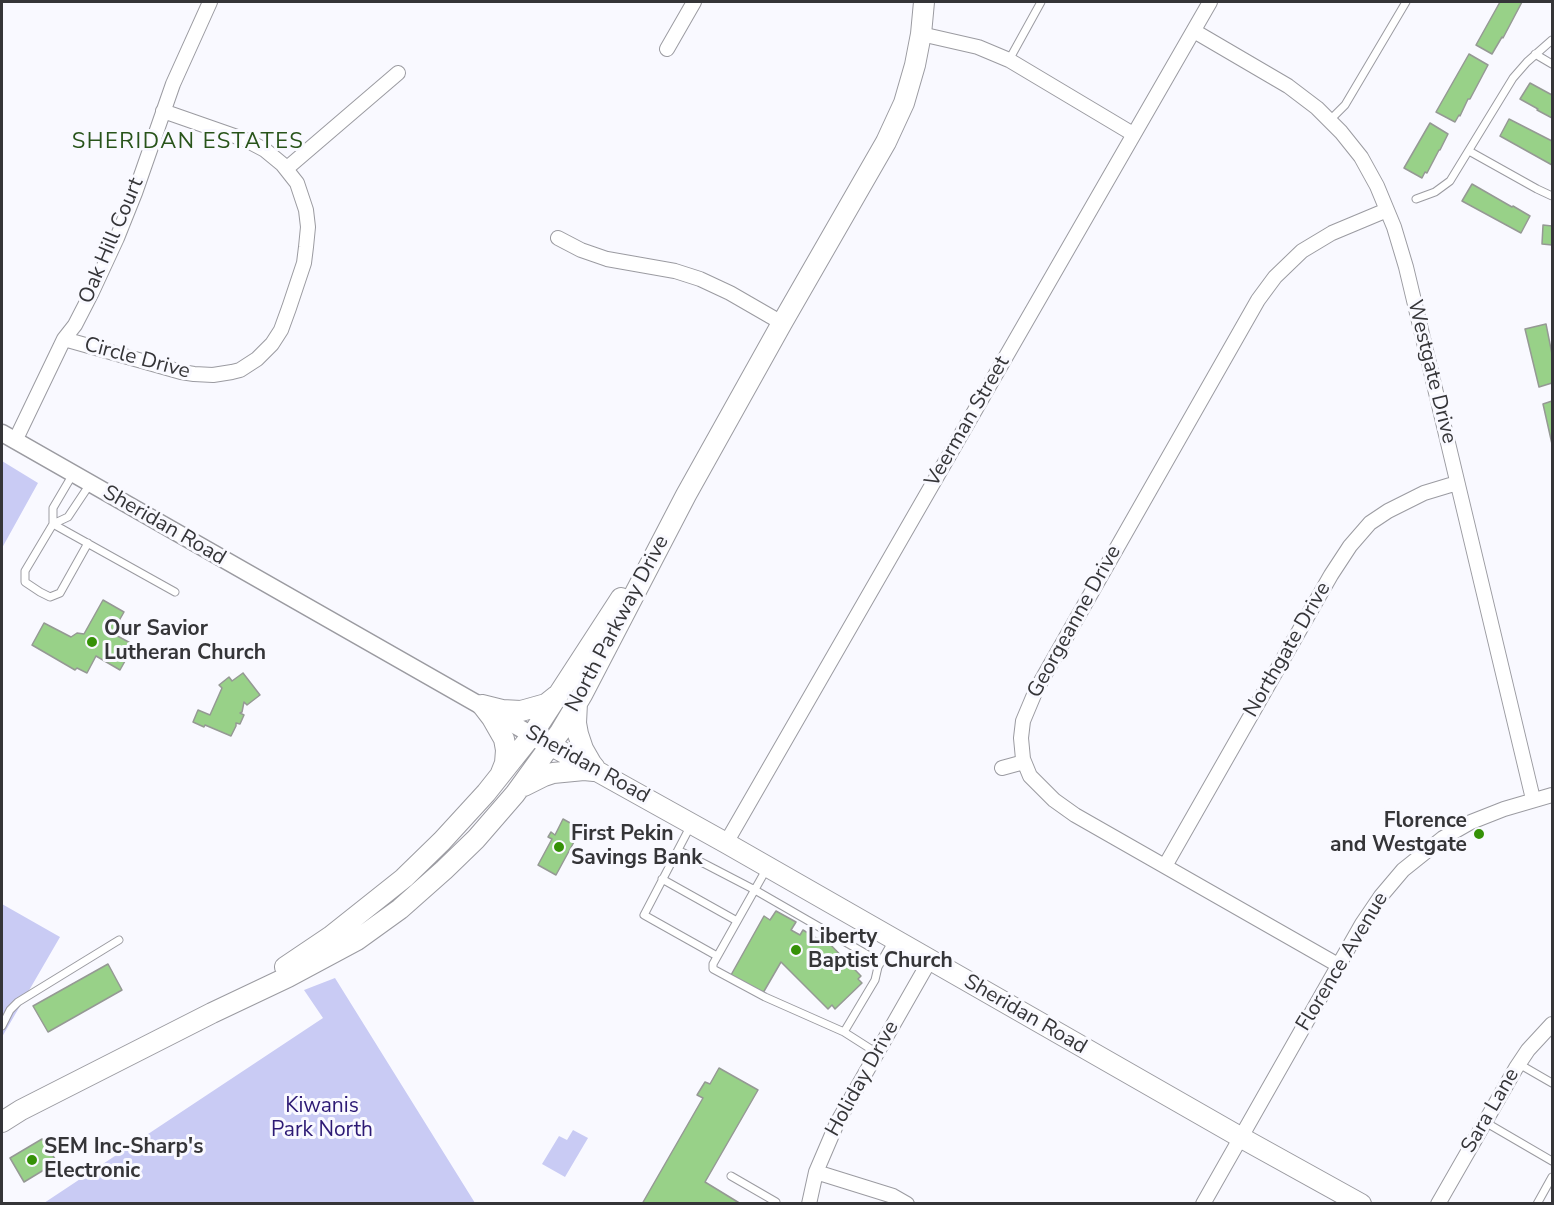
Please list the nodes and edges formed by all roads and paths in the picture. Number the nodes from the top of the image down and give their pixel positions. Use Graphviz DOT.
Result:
graph roads {
  1 [pos="210,2"];
  2 [pos="694,2"];
  3 [pos="924,2"];
  4 [pos="1041,2"];
  5 [pos="1210,2"];
  6 [pos="1406,2"];
  7 [pos="1194,31"];
  8 [pos="921,34"];
  9 [pos="1552,40"];
  10 [pos="667,49"];
  11 [pos="1535,54"];
  12 [pos="1010,60"];
  13 [pos="1552,64"];
  14 [pos="398,73"];
  15 [pos="163,111"];
  16 [pos="1330,120"];
  17 [pos="1133,134"];
  18 [pos="1470,151"];
  19 [pos="286,169"];
  20 [pos="1552,196"];
  21 [pos="1416,199"];
  22 [pos="1387,210"];
  23 [pos="558,238"];
  24 [pos="782,323"];
  25 [pos="64,339"];
  26 [pos="8,437"];
  27 [pos="73,474"];
  28 [pos="1457,483"];
  29 [pos="90,484"];
  30 [pos="686,495"];
  31 [pos="53,524"];
  32 [pos="88,543"];
  33 [pos="175,592"];
  34 [pos="558,694"];
  35 [pos="577,703"];
  36 [pos="482,705"];
  37 [pos="532,735"];
  38 [pos="551,746"];
  39 [pos="1024,762"];
  40 [pos="1002,768"];
  41 [pos="599,772"];
  42 [pos="500,776"];
  43 [pos="517,791"];
  44 [pos="1552,795"];
  45 [pos="1533,799"];
  46 [pos="692,824"];
  47 [pos="726,843"];
  48 [pos="678,850"];
  49 [pos="768,867"];
  50 [pos="1165,867"];
  51 [pos="662,879"];
  52 [pos="755,890"];
  53 [pos="737,921"];
  54 [pos="119,939"];
  55 [pos="894,939"];
  56 [pos="717,956"];
  57 [pos="930,960"];
  58 [pos="880,962"];
  59 [pos="1338,965"];
  60 [pos="212,1013"];
  61 [pos="1552,1024"];
  62 [pos="2,1026"];
  63 [pos="844,1032"];
  64 [pos="878,1053"];
  65 [pos="1519,1064"];
  66 [pos="1552,1083"];
  67 [pos="2,1122"];
  68 [pos="1485,1122"];
  69 [pos="1240,1137"];
  70 [pos="1552,1161"];
  71 [pos="816,1172"];
  72 [pos="730,1176"];
  73 [pos="1552,1177"];
  74 [pos="776,1203"];
  75 [pos="785,1203"];
  76 [pos="809,1203"];
  77 [pos="907,1203"];
  78 [pos="1203,1203"];
  79 [pos="1361,1203"];
  80 [pos="1438,1203"];
  81 [pos="1537,1203"];
  1 -- 15 [label="street, Oak Hill Court"];
  2 -- 10 [label="street"];
  3 -- 8 [label="main road, North Parkway Drive"];
  4 -- 12 [label="lane"];
  5 -- 7 [label="street, Veerman Street"];
  6 -- 16 [label="lane"];
  7 -- 16 [label="street, Westgate Drive"];
  7 -- 17 [label="street, Veerman Street"];
  8 -- 12 [label="street"];
  8 -- 24 [label="main road, North Parkway Drive"];
  9 -- 11 [label="lane"];
  11 -- 13 [label="lane"];
  11 -- 18 [label="lane"];
  12 -- 17 [label="street"];
  14 -- 19 [label="street"];
  15 -- 19 [label="street, Circle Drive"];
  15 -- 25 [label="street, Oak Hill Court"];
  16 -- 22 [label="street, Westgate Drive"];
  17 -- 47 [label="street, Veerman Street"];
  18 -- 20 [label="lane"];
  18 -- 21 [label="lane"];
  19 -- 25 [label="street, Circle Drive"];
  22 -- 28 [label="street, Westgate Drive"];
  22 -- 39 [label="street, Georgeanne Drive"];
  23 -- 24 [label="street"];
  24 -- 30 [label="main road, North Parkway Drive"];
  25 -- 26 [label="street, Oak Hill Court"];
  26 -- 27 [label="street, Sheridan Road"];
  27 -- 29 [label="street, Sheridan Road"];
  27 -- 31 [label="lane"];
  28 -- 45 [label="street, Westgate Drive"];
  28 -- 50 [label="street, Northgate Drive"];
  29 -- 31 [label="lane"];
  29 -- 36 [label="street, Sheridan Road"];
  30 -- 34 [label="main road, North Parkway Drive"];
  30 -- 35 [label="main road, North Parkway Drive"];
  31 -- 32 [label="lane"];
  31 -- 32 [label="lane"];
  32 -- 33 [label="lane"];
  34 -- 36 [label="main road"];
  34 -- 37 [label="main road, North Parkway Drive"];
  35 -- 38 [label="main road, North Parkway Drive"];
  35 -- 41 [label="main road"];
  36 -- 37 [label="street, Sheridan Road"];
  36 -- 42 [label="main road"];
  37 -- 38 [label="main road, Sheridan Road"];
  37 -- 42 [label="main road, North Parkway Drive"];
  38 -- 41 [label="main road, Sheridan Road"];
  38 -- 43 [label="main road, North Parkway Drive"];
  39 -- 40 [label="street"];
  39 -- 50 [label="street"];
  41 -- 43 [label="main road"];
  41 -- 46 [label="main road, Sheridan Road"];
  42 -- 60 [label="main road, North Parkway Drive"];
  43 -- 60 [label="main road, North Parkway Drive"];
  44 -- 45 [label="street, Florence Avenue"];
  45 -- 59 [label="street, Florence Avenue"];
  46 -- 47 [label="main road, Sheridan Road"];
  46 -- 48 [label="lane"];
  47 -- 49 [label="main road, Sheridan Road"];
  48 -- 51 [label="lane"];
  48 -- 52 [label="lane"];
  49 -- 52 [label="lane"];
  49 -- 55 [label="main road, Sheridan Road"];
  50 -- 59 [label="street"];
  51 -- 53 [label="lane"];
  51 -- 56 [label="lane"];
  52 -- 53 [label="lane"];
  52 -- 58 [label="lane"];
  53 -- 56 [label="lane"];
  54 -- 62 [label="lane"];
  55 -- 57 [label="main road, Sheridan Road"];
  55 -- 58 [label="lane"];
  56 -- 63 [label="lane"];
  57 -- 64 [label="street, Holiday Drive"];
  57 -- 69 [label="main road, Sheridan Road"];
  58 -- 63 [label="lane"];
  59 -- 69 [label="street, Florence Avenue"];
  60 -- 67 [label="main road, North Parkway Drive"];
  61 -- 65 [label="street, Sara Lane"];
  63 -- 64 [label="lane"];
  64 -- 71 [label="street, Holiday Drive"];
  65 -- 66 [label="lane"];
  65 -- 68 [label="street, Sara Lane"];
  68 -- 70 [label="lane"];
  68 -- 80 [label="street, Sara Lane"];
  69 -- 78 [label="street, Florence Avenue"];
  69 -- 79 [label="main road, Sheridan Road"];
  71 -- 76 [label="street, Holiday Drive"];
  71 -- 77 [label="street"];
  72 -- 74 [label="lane"];
  73 -- 81 [label="lane"];
  74 -- 75 [label="lane"];
}
